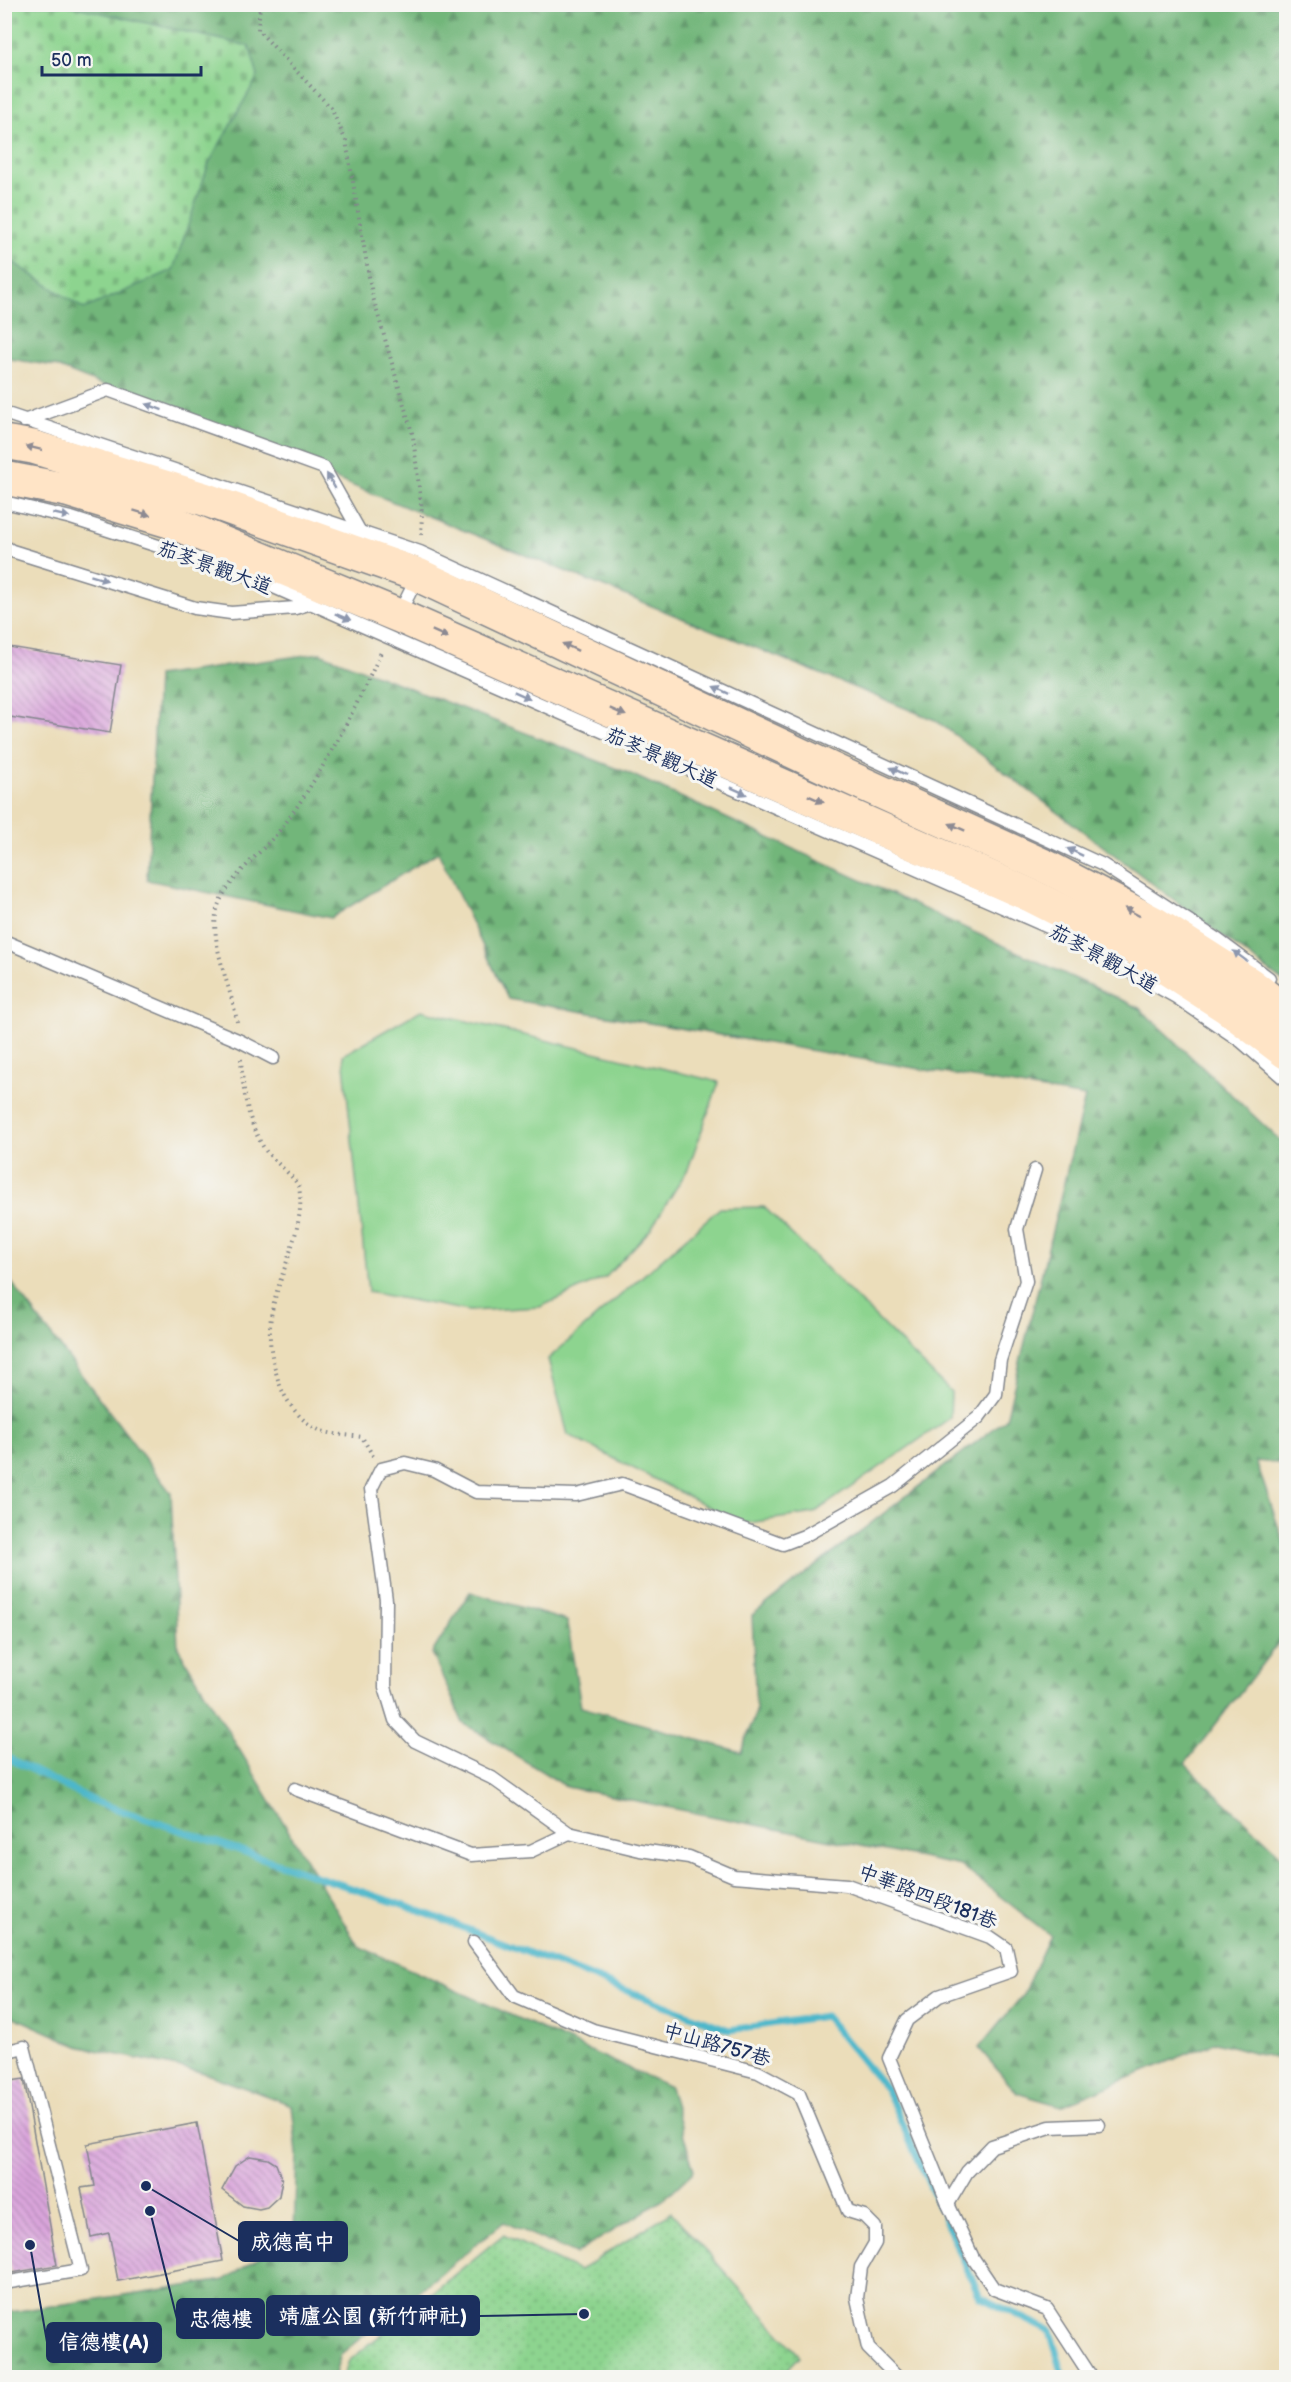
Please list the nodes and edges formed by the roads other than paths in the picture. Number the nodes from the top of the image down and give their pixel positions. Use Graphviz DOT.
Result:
graph roads {
  1 [pos="4,413"];
  2 [pos="15,429"];
  3 [pos="4,477"];
  4 [pos="4,502"];
  5 [pos="360,532"];
  6 [pos="4,546"];
  7 [pos="419,563"];
  8 [pos="311,603"];
  9 [pos="394,626"];
  10 [pos="4,941"];
  11 [pos="1282,999"];
  12 [pos="1287,1052"];
  13 [pos="273,1058"];
  14 [pos="1287,1080"];
  15 [pos="1035,1170"];
  16 [pos="295,1789"];
  17 [pos="569,1833"];
  18 [pos="474,1942"];
  19 [pos="4,2052"];
  20 [pos="1099,2126"];
  21 [pos="948,2204"];
  22 [pos="4,2283"];
  23 [pos="898,2378"];
  24 [pos="1092,2378"];
  1 -- 2 [label="lane"];
  2 -- 5 [label="lane"];
  5 -- 2 [label="lane, one-way"];
  7 -- 2 [label="street, one-way"];
  3 -- 9 [label="street, 茄苳景觀大道, one-way"];
  4 -- 8 [label="lane, 茄苳景觀大道, one-way"];
  5 -- 7 [label="lane"];
  6 -- 8 [label="lane, one-way"];
  7 -- 9 [label="lane"];
  11 -- 7 [label="street, one-way"];
  8 -- 9 [label="lane, 茄苳景觀大道, one-way"];
  9 -- 12 [label="street, 茄苳景觀大道, one-way"];
  9 -- 14 [label="lane, 茄苳景觀大道, one-way"];
  10 -- 13 [label="lane"];
  15 -- 17 [label="lane, 中華路四段181巷"];
  16 -- 17 [label="lane"];
  17 -- 21 [label="lane, 中華路四段181巷"];
  18 -- 23 [label="lane, 中山路757巷"];
  19 -- 22 [label="lane"];
  20 -- 21 [label="lane"];
  21 -- 24 [label="lane, 中華路四段181巷"];
}
